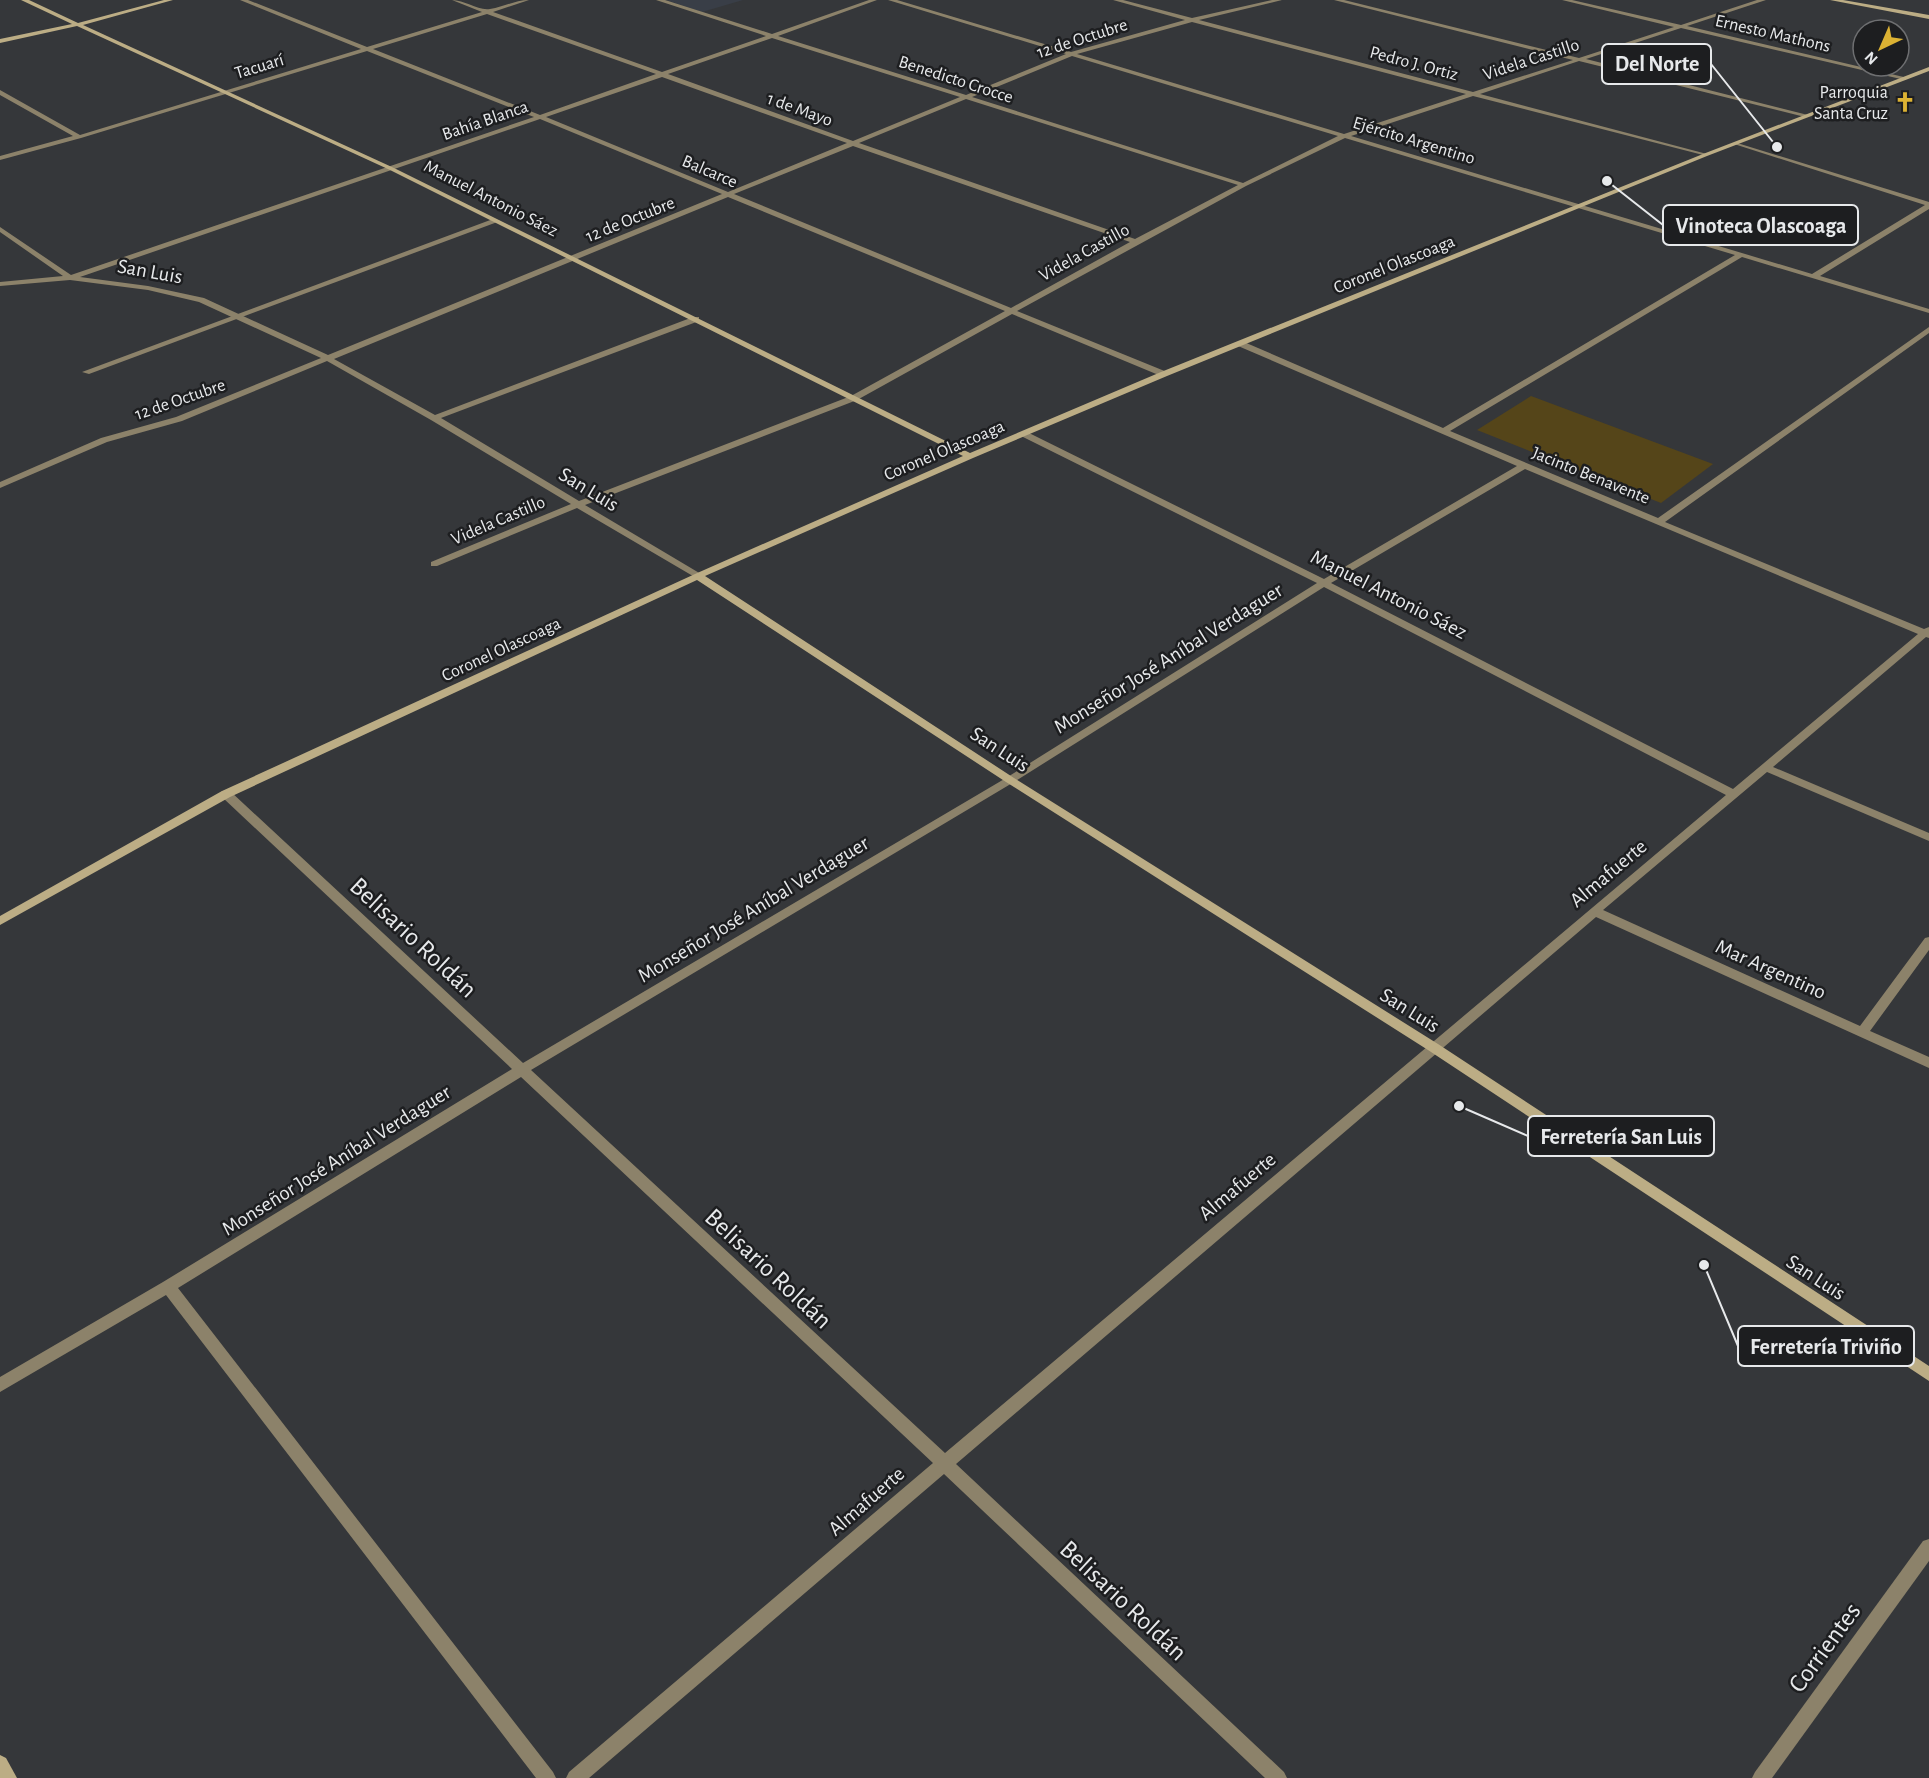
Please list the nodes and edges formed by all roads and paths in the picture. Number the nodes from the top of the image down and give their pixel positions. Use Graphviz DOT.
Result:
graph roads {
  1 [pos="24,0"];
  2 [pos="140,0"];
  3 [pos="170,0"];
  4 [pos="243,0"];
  5 [pos="455,0"];
  6 [pos="526,0"];
  7 [pos="659,0"];
  8 [pos="874,0"];
  9 [pos="891,0"];
  10 [pos="1116,0"];
  11 [pos="1279,0"];
  12 [pos="1337,0"];
  13 [pos="1565,0"];
  14 [pos="1763,0"];
  15 [pos="1833,0"];
  16 [pos="109,8"];
  17 [pos="488,12"];
  18 [pos="1929,17"];
  19 [pos="68,19"];
  20 [pos="79,20"];
  21 [pos="1192,20"];
  22 [pos="1680,27"];
  23 [pos="770,35"];
  24 [pos="0,41"];
  25 [pos="370,48"];
  26 [pos="1074,54"];
  27 [pos="1580,60"];
  28 [pos="1851,66"];
  29 [pos="1929,69"];
  30 [pos="661,74"];
  31 [pos="1911,76"];
  32 [pos="1905,78"];
  33 [pos="0,92"];
  34 [pos="225,92"];
  35 [pos="1475,95"];
  36 [pos="965,98"];
  37 [pos="1805,116"];
  38 [pos="540,117"];
  39 [pos="1346,135"];
  40 [pos="79,136"];
  41 [pos="1736,142"];
  42 [pos="852,143"];
  43 [pos="1705,155"];
  44 [pos="0,158"];
  45 [pos="392,169"];
  46 [pos="1244,184"];
  47 [pos="729,196"];
  48 [pos="1929,205"];
  49 [pos="1581,206"];
  50 [pos="496,220"];
  51 [pos="0,229"];
  52 [pos="1136,242"];
  53 [pos="1741,255"];
  54 [pos="572,259"];
  55 [pos="1814,276"];
  56 [pos="70,278"];
  57 [pos="0,284"];
  58 [pos="1013,311"];
  59 [pos="1929,311"];
  60 [pos="238,316"];
  61 [pos="696,319"];
  62 [pos="1929,329"];
  63 [pos="1241,344"];
  64 [pos="327,358"];
  65 [pos="86,372"];
  66 [pos="1164,374"];
  67 [pos="854,398"];
  68 [pos="434,418"];
  69 [pos="1444,431"];
  70 [pos="1024,434"];
  71 [pos="970,456"];
  72 [pos="1524,466"];
  73 [pos="0,485"];
  74 [pos="576,505"];
  75 [pos="1660,521"];
  76 [pos="434,564"];
  77 [pos="698,576"];
  78 [pos="1324,583"];
  79 [pos="1928,633"];
  80 [pos="1766,768"];
  81 [pos="1010,780"];
  82 [pos="226,794"];
  83 [pos="1734,794"];
  84 [pos="1929,837"];
  85 [pos="1596,912"];
  86 [pos="0,921"];
  87 [pos="1929,940"];
  88 [pos="1863,1031"];
  89 [pos="1433,1047"];
  90 [pos="1929,1063"];
  91 [pos="521,1070"];
  92 [pos="168,1286"];
  93 [pos="1929,1374"];
  94 [pos="0,1385"];
  95 [pos="944,1462"];
  96 [pos="1929,1547"];
  97 [pos="0,1764"];
  98 [pos="8,1778"];
  99 [pos="547,1778"];
  100 [pos="575,1778"];
  101 [pos="1278,1778"];
  102 [pos="1761,1778"];
  1 -- 19 [label="street"];
  2 -- 16 [label="street"];
  3 -- 20 [label="street"];
  4 -- 25 [label="street, Balcarce"];
  5 -- 17 [label="street, 1 de Mayo"];
  6 -- 17 [label="street, Tacuarí"];
  7 -- 23 [label="street, Benedicto Crocce"];
  8 -- 23 [label="street, Bahía Blanca"];
  9 -- 26 [label="street, Ejército Argentino"];
  10 -- 21 [label="street, Pedro J. Ortiz"];
  11 -- 21 [label="street, 12 de Octubre"];
  12 -- 27 [label="street"];
  13 -- 22 [label="street, Ernesto Mathons"];
  14 -- 22 [label="street, Videla Castillo"];
  15 -- 18 [label="street"];
  17 -- 25 [label="street, Tacuarí"];
  17 -- 30 [label="street, 1 de Mayo"];
  19 -- 20 [label="street"];
  19 -- 24 [label="street"];
  20 -- 24 [label="street"];
  20 -- 34 [label="street, Manuel Antonio Sáez"];
  21 -- 26 [label="street, 12 de Octubre"];
  21 -- 35 [label="street, Pedro J. Ortiz"];
  22 -- 27 [label="street, Videla Castillo"];
  22 -- 28 [label="street, Ernesto Mathons"];
  23 -- 30 [label="street, Bahía Blanca"];
  23 -- 36 [label="street, Benedicto Crocce"];
  25 -- 34 [label="street, Tacuarí"];
  25 -- 38 [label="street, Balcarce"];
  26 -- 36 [label="street, 12 de Octubre"];
  26 -- 39 [label="street, Ejército Argentino"];
  27 -- 35 [label="street, Videla Castillo"];
  27 -- 37 [label="street"];
  29 -- 31 [label="street, Coronel Olascoaga"];
  30 -- 38 [label="street, Bahía Blanca"];
  30 -- 42 [label="street, 1 de Mayo"];
  32 -- 37 [label="street, Coronel Olascoaga"];
  33 -- 40 [label="street"];
  34 -- 40 [label="street, Tacuarí"];
  34 -- 45 [label="street, Manuel Antonio Sáez"];
  35 -- 39 [label="street, Videla Castillo"];
  35 -- 43 [label="street, Pedro J. Ortiz"];
  36 -- 42 [label="street, 12 de Octubre"];
  36 -- 46 [label="street, Benedicto Crocce"];
  37 -- 41 [label="street, Coronel Olascoaga"];
  38 -- 45 [label="street, Bahía Blanca"];
  38 -- 47 [label="street, Balcarce"];
  39 -- 46 [label="street, Videla Castillo"];
  39 -- 49 [label="street, Ejército Argentino"];
  40 -- 44 [label="street, Tacuarí"];
  41 -- 43 [label="street, Coronel Olascoaga"];
  41 -- 48 [label="street"];
  42 -- 47 [label="street, 12 de Octubre"];
  42 -- 52 [label="street, 1 de Mayo"];
  43 -- 49 [label="street, Coronel Olascoaga"];
  45 -- 50 [label="street, Manuel Antonio Sáez"];
  45 -- 56 [label="street, Bahía Blanca"];
  46 -- 52 [label="street, Videla Castillo"];
  47 -- 54 [label="street, 12 de Octubre"];
  47 -- 58 [label="street, Balcarce"];
  48 -- 55 [label="street"];
  49 -- 53 [label="street, Ejército Argentino"];
  49 -- 63 [label="street, Coronel Olascoaga"];
  50 -- 54 [label="street, Manuel Antonio Sáez"];
  50 -- 60 [label="street"];
  51 -- 56 [label="street"];
  52 -- 58 [label="street, Videla Castillo"];
  53 -- 55 [label="street, Ejército Argentino"];
  53 -- 69 [label="street"];
  54 -- 61 [label="street, Manuel Antonio Sáez"];
  54 -- 64 [label="street, 12 de Octubre"];
  55 -- 59 [label="street, Ejército Argentino"];
  56 -- 57 [label="street, San Luis"];
  56 -- 60 [label="street, San Luis"];
  58 -- 66 [label="street, Balcarce"];
  58 -- 67 [label="street, Videla Castillo"];
  60 -- 64 [label="street, San Luis"];
  60 -- 65 [label="street"];
  61 -- 67 [label="street, Manuel Antonio Sáez"];
  61 -- 68 [label="street"];
  62 -- 75 [label="street"];
  63 -- 66 [label="street, Coronel Olascoaga"];
  63 -- 69 [label="street, Jacinto Benavente"];
  64 -- 68 [label="street, San Luis"];
  64 -- 73 [label="street, 12 de Octubre"];
  66 -- 70 [label="street, Coronel Olascoaga"];
  67 -- 71 [label="street, Manuel Antonio Sáez"];
  67 -- 74 [label="street, Videla Castillo"];
  68 -- 74 [label="street, San Luis"];
  69 -- 72 [label="street, Jacinto Benavente"];
  70 -- 71 [label="street, Coronel Olascoaga"];
  70 -- 78 [label="street, Manuel Antonio Sáez"];
  71 -- 77 [label="street, Coronel Olascoaga"];
  72 -- 75 [label="street, Jacinto Benavente"];
  72 -- 78 [label="street, Monseñor José Aníbal Verdaguer"];
  74 -- 76 [label="street, Videla Castillo"];
  74 -- 77 [label="street, San Luis"];
  75 -- 79 [label="street, Jacinto Benavente"];
  77 -- 81 [label="street, San Luis"];
  77 -- 82 [label="street, Coronel Olascoaga"];
  78 -- 81 [label="street, Monseñor José Aníbal Verdaguer"];
  78 -- 83 [label="street, Manuel Antonio Sáez"];
  79 -- 80 [label="street, Almafuerte"];
  80 -- 83 [label="street, Almafuerte"];
  80 -- 84 [label="street"];
  81 -- 89 [label="street, San Luis"];
  81 -- 91 [label="street, Monseñor José Aníbal Verdaguer"];
  82 -- 86 [label="street, Coronel Olascoaga"];
  82 -- 91 [label="street, Belisario Roldán"];
  83 -- 85 [label="street, Almafuerte"];
  85 -- 88 [label="street, Mar Argentino"];
  85 -- 89 [label="street, Almafuerte"];
  87 -- 88 [label="street"];
  88 -- 90 [label="street, Mar Argentino"];
  89 -- 93 [label="street, San Luis"];
  89 -- 95 [label="street, Almafuerte"];
  91 -- 92 [label="street, Monseñor José Aníbal Verdaguer"];
  91 -- 95 [label="street, Belisario Roldán"];
  92 -- 94 [label="street, Monseñor José Aníbal Verdaguer"];
  92 -- 99 [label="street"];
  95 -- 100 [label="street, Almafuerte"];
  95 -- 101 [label="street, Belisario Roldán"];
  96 -- 102 [label="street, Corrientes"];
  97 -- 98 [label="street"];
}
